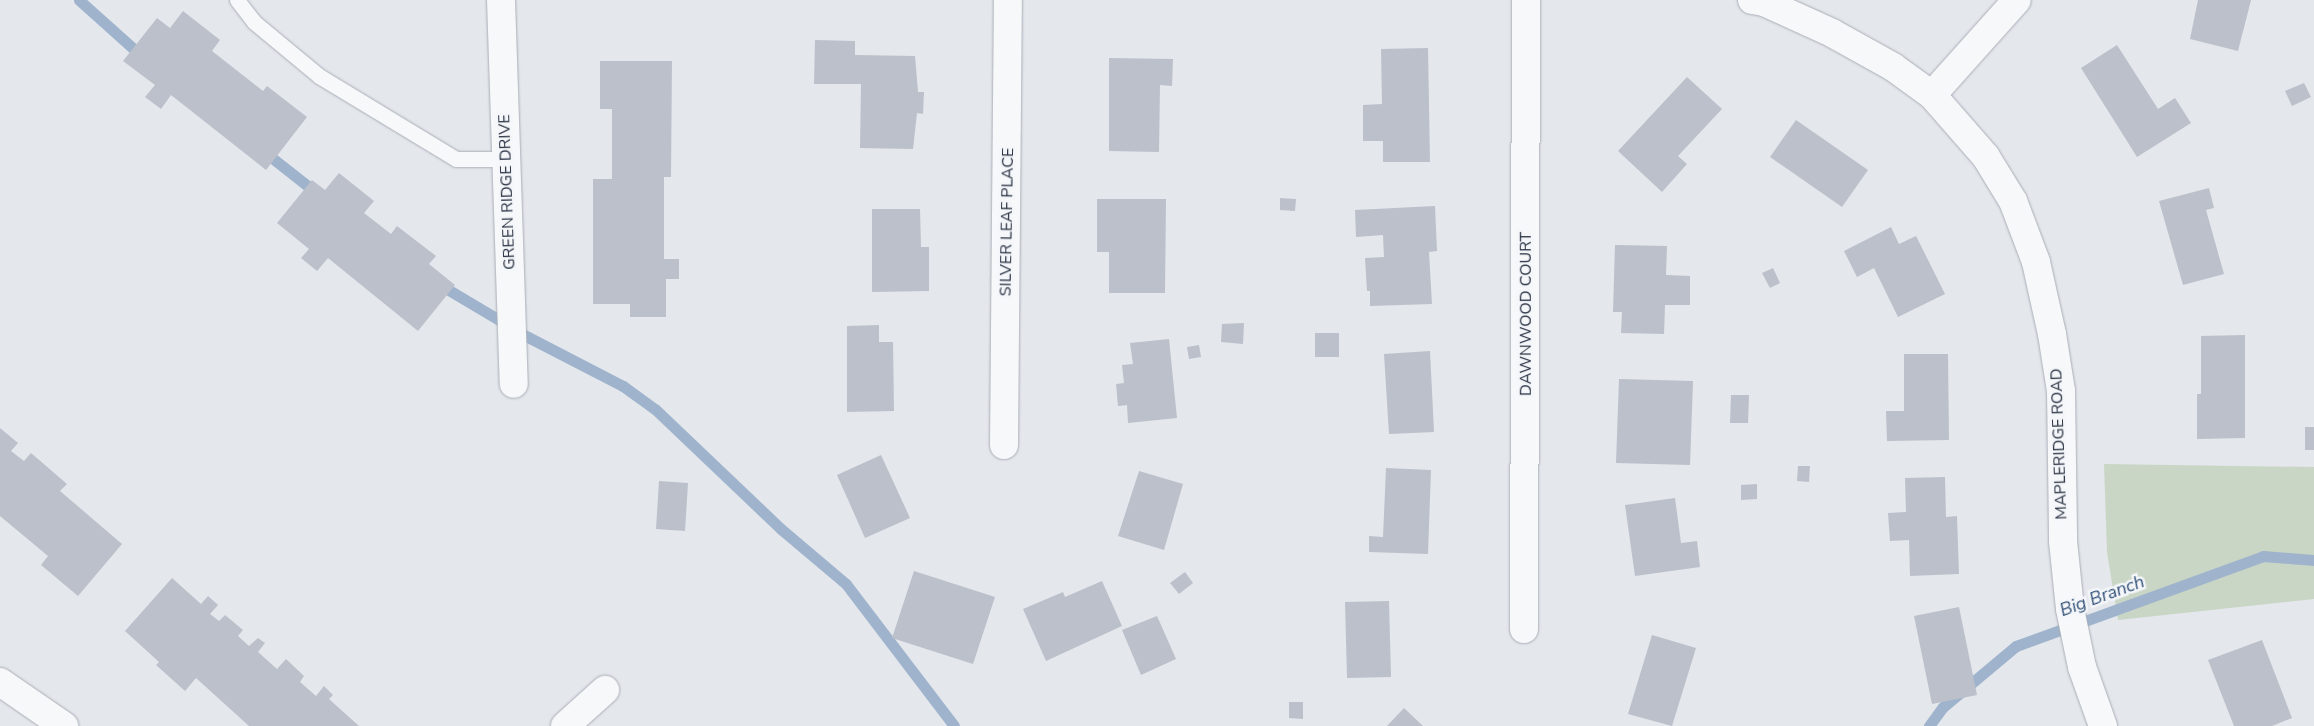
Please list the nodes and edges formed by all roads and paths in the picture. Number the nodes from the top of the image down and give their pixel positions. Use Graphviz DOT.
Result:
graph roads {
  1 [pos="237,0"];
  2 [pos="501,0"];
  3 [pos="1008,0"];
  4 [pos="1526,0"];
  5 [pos="1752,0"];
  6 [pos="2017,0"];
  7 [pos="1932,95"];
  8 [pos="506,159"];
  9 [pos="514,384"];
  10 [pos="1004,445"];
  11 [pos="1524,629"];
  12 [pos="0,682"];
  13 [pos="605,690"];
  14 [pos="64,726"];
  15 [pos="565,726"];
  16 [pos="2103,726"];
  1 -- 8 [label="lane"];
  2 -- 8 [label="street, GREEN RIDGE DRIVE"];
  3 -- 10 [label="street, SILVER LEAF PLACE"];
  4 -- 11 [label="street, DAWNWOOD COURT"];
  5 -- 7 [label="street, MAPLERIDGE ROAD"];
  6 -- 7 [label="street"];
  7 -- 16 [label="street, MAPLERIDGE ROAD"];
  8 -- 9 [label="street, GREEN RIDGE DRIVE"];
  12 -- 14 [label="street"];
  13 -- 15 [label="street"];
}
